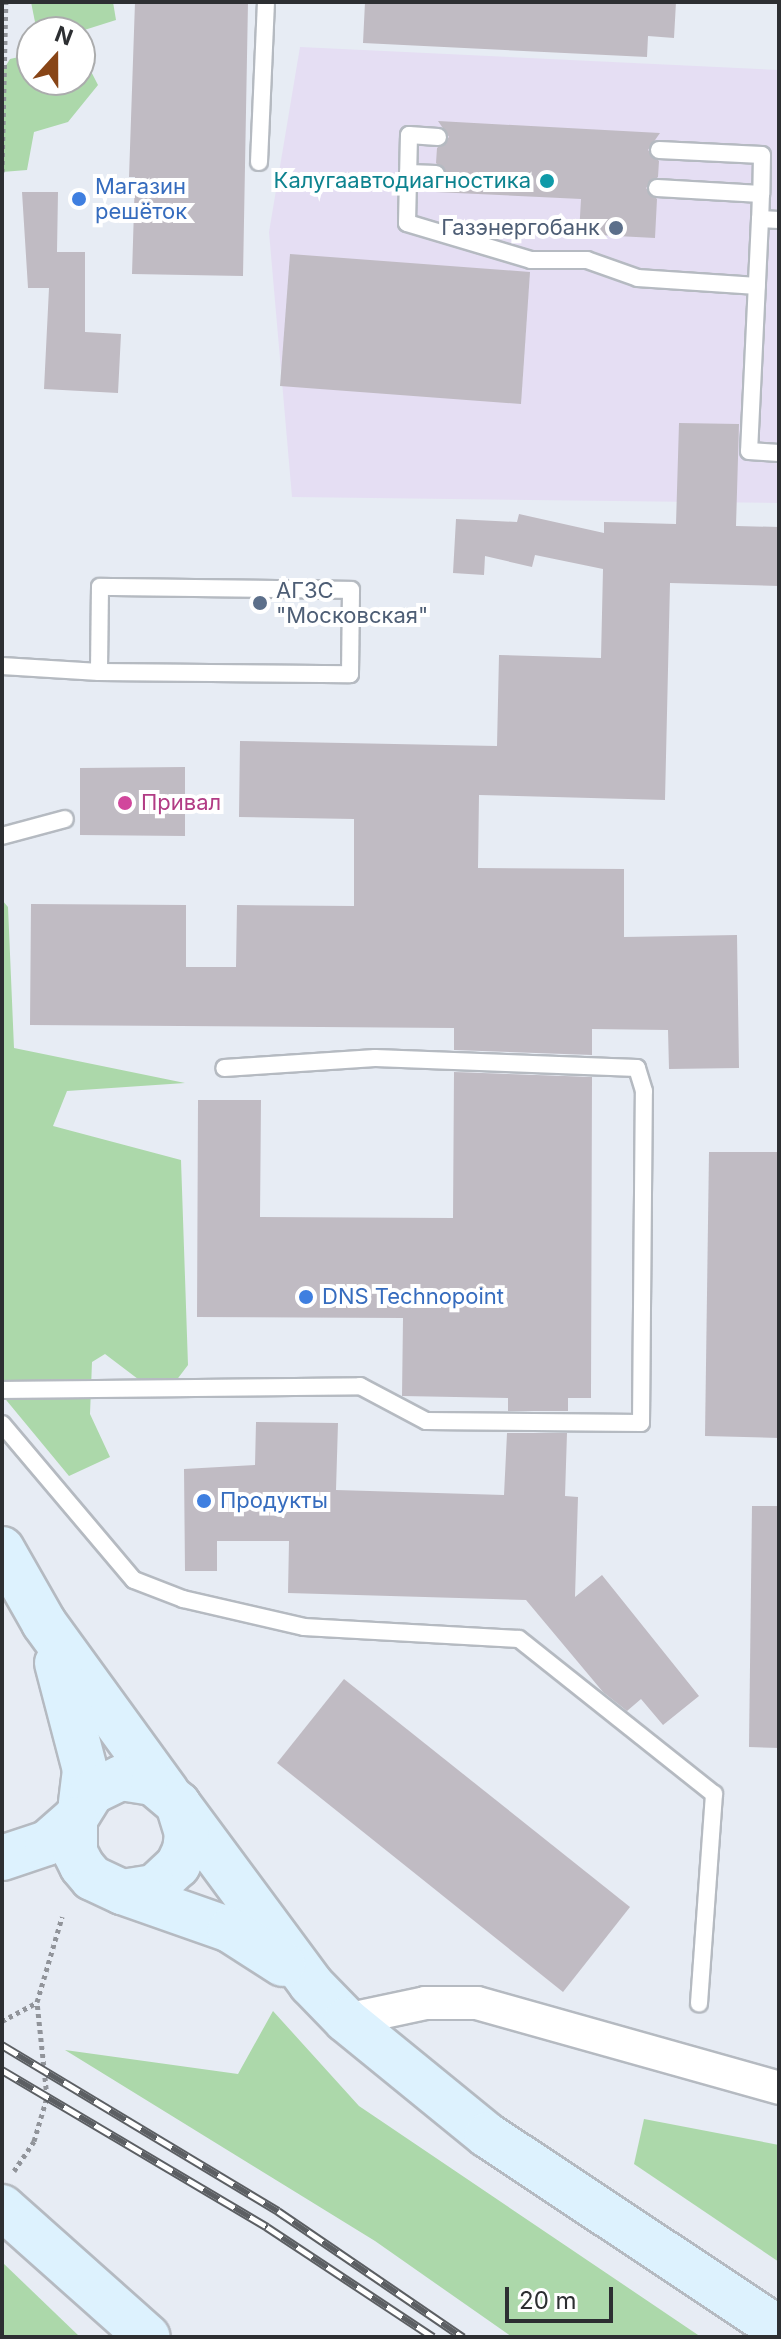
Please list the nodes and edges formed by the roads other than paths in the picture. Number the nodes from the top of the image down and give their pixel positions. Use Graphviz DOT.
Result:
graph roads {
  1 [pos="266,2"];
  2 [pos="438,137"];
  3 [pos="659,150"];
  4 [pos="259,162"];
  5 [pos="408,173"];
  6 [pos="436,174"];
  7 [pos="657,188"];
  8 [pos="761,194"];
  9 [pos="760,219"];
  10 [pos="779,220"];
  11 [pos="757,286"];
  12 [pos="779,453"];
  13 [pos="2,666"];
  14 [pos="99,672"];
  15 [pos="65,819"];
  16 [pos="2,836"];
  17 [pos="224,1068"];
  18 [pos="2,1390"];
  19 [pos="2,1424"];
  20 [pos="2,1549"];
  21 [pos="44,1623"];
  22 [pos="172,1798"];
  23 [pos="78,1812"];
  24 [pos="2,1858"];
  25 [pos="2,1868"];
  26 [pos="114,1889"];
  27 [pos="311,1984"];
  28 [pos="699,2003"];
  29 [pos="346,2020"];
  30 [pos="779,2088"];
  31 [pos="6,2191"];
  32 [pos="779,2329"];
  33 [pos="148,2337"];
  1 -- 4 [label="lane"];
  2 -- 5 [label="lane"];
  3 -- 8 [label="lane"];
  5 -- 6 [label="lane"];
  5 -- 11 [label="lane"];
  7 -- 8 [label="lane"];
  8 -- 9 [label="lane"];
  9 -- 10 [label="lane"];
  9 -- 11 [label="lane"];
  11 -- 12 [label="lane"];
  13 -- 14 [label="lane"];
  14 -- 14 [label="lane"];
  15 -- 16 [label="lane"];
  17 -- 18 [label="lane"];
  19 -- 28 [label="lane"];
  20 -- 21 [label="main road"];
  21 -- 22 [label="main road"];
  21 -- 23 [label="main road"];
  22 -- 23 [label="main road"];
  22 -- 26 [label="main road"];
  22 -- 27 [label="main road"];
  23 -- 24 [label="main road"];
  23 -- 26 [label="main road"];
  25 -- 26 [label="main road"];
  26 -- 27 [label="main road"];
  27 -- 29 [label="main road"];
  29 -- 30 [label="street"];
  29 -- 32 [label="main road"];
  31 -- 33 [label="main road"];
}
